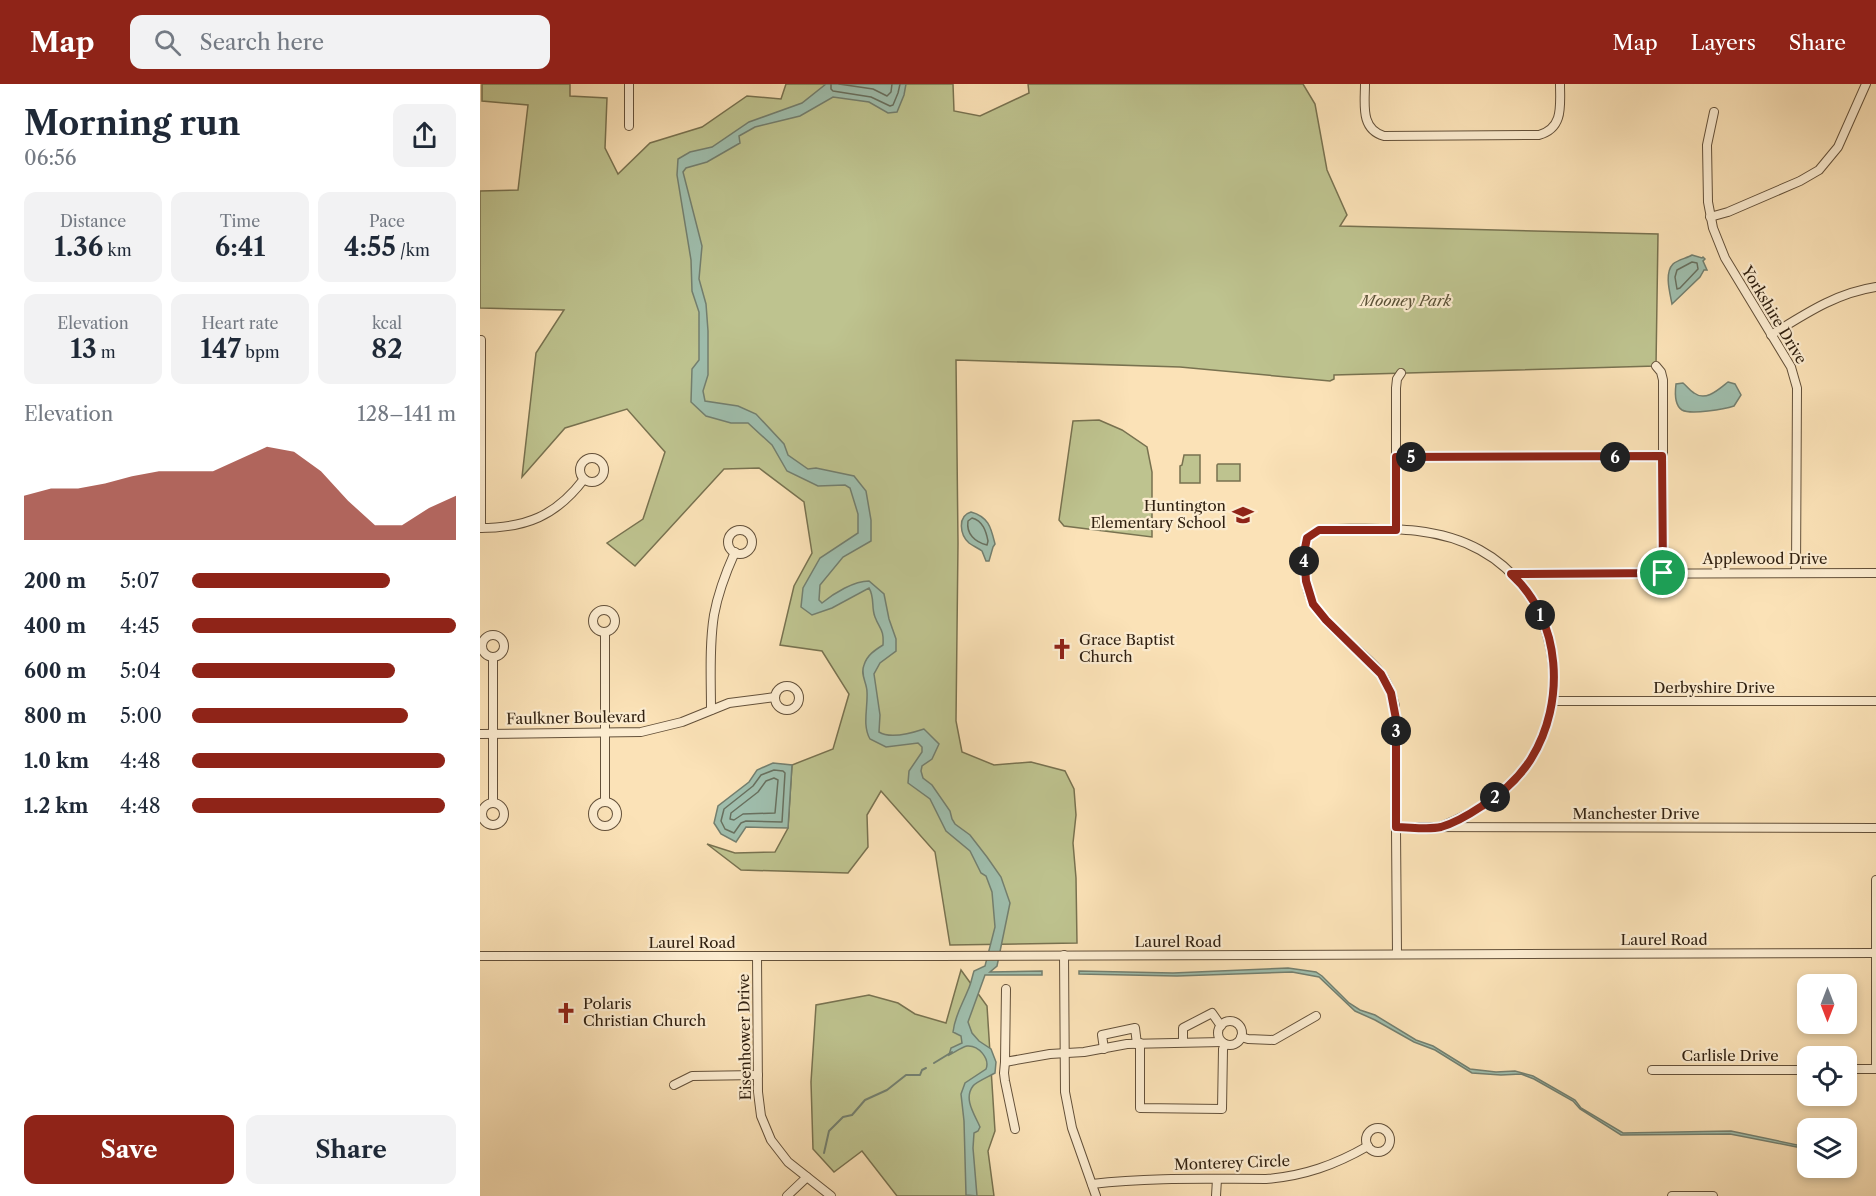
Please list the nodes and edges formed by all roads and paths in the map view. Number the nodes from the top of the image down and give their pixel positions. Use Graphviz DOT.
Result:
graph roads {
  1 [pos="629,84"];
  2 [pos="1365,84"];
  3 [pos="1560,84"];
  4 [pos="1866,84"];
  5 [pos="1714,112"];
  6 [pos="629,126"];
  7 [pos="1710,218"];
  8 [pos="1876,287"];
  9 [pos="1772,334"];
  10 [pos="480,340"];
  11 [pos="1656,366"];
  12 [pos="1401,373"];
  13 [pos="1662,456"];
  14 [pos="1396,457"];
  15 [pos="584,479"];
  16 [pos="480,528"];
  17 [pos="1396,530"];
  18 [pos="735,552"];
  19 [pos="1796,572"];
  20 [pos="1663,573"];
  21 [pos="1876,573"];
  22 [pos="1511,574"];
  23 [pos="605,633"];
  24 [pos="493,657"];
  25 [pos="775,697"];
  26 [pos="1552,701"];
  27 [pos="1876,701"];
  28 [pos="711,710"];
  29 [pos="480,734"];
  30 [pos="493,734"];
  31 [pos="605,734"];
  32 [pos="493,802"];
  33 [pos="605,802"];
  34 [pos="1396,827"];
  35 [pos="1440,827"];
  36 [pos="1876,828"];
  37 [pos="1876,880"];
  38 [pos="1876,953"];
  39 [pos="1396,954"];
  40 [pos="1064,955"];
  41 [pos="480,956"];
  42 [pos="757,956"];
  43 [pos="1006,989"];
  44 [pos="1316,1016"];
  45 [pos="1221,1026"];
  46 [pos="1241,1037"];
  47 [pos="1183,1042"];
  48 [pos="1138,1043"];
  49 [pos="1223,1043"];
  50 [pos="1104,1049"];
  51 [pos="1064,1053"];
  52 [pos="1005,1062"];
  53 [pos="1857,1069"];
  54 [pos="1876,1069"];
  55 [pos="1652,1070"];
  56 [pos="1797,1070"];
  57 [pos="758,1075"];
  58 [pos="674,1085"];
  59 [pos="1015,1129"];
  60 [pos="1368,1146"];
  61 [pos="807,1177"];
  62 [pos="1217,1179"];
  63 [pos="1092,1184"];
  64 [pos="787,1196"];
  65 [pos="831,1196"];
  66 [pos="1096,1196"];
  67 [pos="1216,1196"];
  68 [pos="1672,1196"];
  69 [pos="1713,1196"];
  1 -- 6 [label="street"];
  2 -- 3 [label="street"];
  4 -- 7 [label="street"];
  5 -- 7 [label="street, Yorkshire Drive"];
  7 -- 9 [label="street, Yorkshire Drive"];
  8 -- 9 [label="street"];
  9 -- 19 [label="street, Yorkshire Drive"];
  10 -- 16 [label="street"];
  11 -- 13 [label="street"];
  12 -- 14 [label="street"];
  13 -- 14 [label="street"];
  13 -- 20 [label="street"];
  14 -- 17 [label="street"];
  15 -- 16 [label="street"];
  17 -- 22 [label="street"];
  17 -- 34 [label="street"];
  18 -- 28 [label="street"];
  19 -- 20 [label="street, Applewood Drive"];
  19 -- 21 [label="street, Applewood Drive"];
  20 -- 22 [label="street, Applewood Drive"];
  22 -- 26 [label="street"];
  23 -- 31 [label="street"];
  24 -- 30 [label="street"];
  25 -- 28 [label="street, Faulkner Boulevard"];
  26 -- 27 [label="street, Derbyshire Drive"];
  26 -- 35 [label="street"];
  28 -- 31 [label="street, Faulkner Boulevard"];
  29 -- 30 [label="street, Faulkner Boulevard"];
  30 -- 31 [label="street, Faulkner Boulevard"];
  30 -- 32 [label="street"];
  31 -- 33 [label="street"];
  34 -- 35 [label="street, Manchester Drive"];
  34 -- 39 [label="street"];
  35 -- 36 [label="street, Manchester Drive"];
  37 -- 38 [label="street"];
  38 -- 39 [label="street, Laurel Road"];
  38 -- 54 [label="street"];
  39 -- 40 [label="street, Laurel Road"];
  40 -- 42 [label="street, Laurel Road"];
  40 -- 51 [label="street"];
  41 -- 42 [label="street, Laurel Road"];
  42 -- 57 [label="street, Eisenhower Drive"];
  43 -- 52 [label="street"];
  44 -- 46 [label="street"];
  45 -- 46 [label="street"];
  45 -- 47 [label="street"];
  45 -- 49 [label="street"];
  46 -- 49 [label="street"];
  47 -- 48 [label="street"];
  47 -- 49 [label="street"];
  48 -- 49 [label="street"];
  48 -- 50 [label="street"];
  48 -- 50 [label="street"];
  50 -- 51 [label="street"];
  51 -- 52 [label="street"];
  51 -- 63 [label="street"];
  52 -- 59 [label="street"];
  53 -- 54 [label="street"];
  55 -- 56 [label="street, Carlisle Drive"];
  57 -- 58 [label="street"];
  57 -- 61 [label="street, Eisenhower Drive"];
  60 -- 62 [label="street, Monterey Circle"];
  61 -- 64 [label="street"];
  61 -- 65 [label="street, Eisenhower Drive"];
  62 -- 63 [label="street, Monterey Circle"];
  62 -- 67 [label="street"];
  63 -- 66 [label="street"];
  68 -- 69 [label="street"];
}
